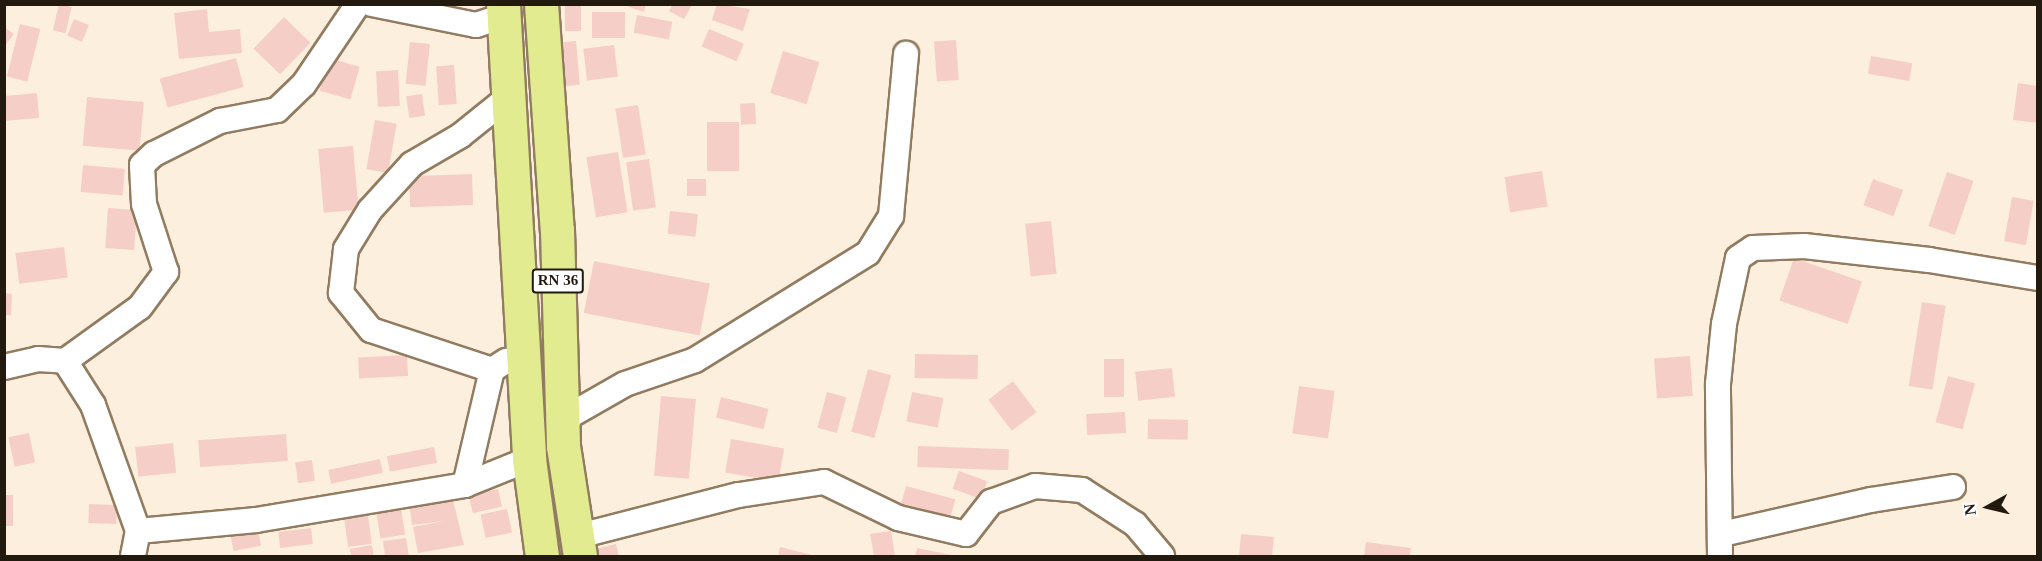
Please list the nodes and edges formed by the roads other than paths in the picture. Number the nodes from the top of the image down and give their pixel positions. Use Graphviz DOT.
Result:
graph roads {
  1 [pos="358,4"];
  2 [pos="372,4"];
  3 [pos="541,4"];
  4 [pos="503,10"];
  5 [pos="906,54"];
  6 [pos="510,96"];
  7 [pos="2037,278"];
  8 [pos="523,350"];
  9 [pos="65,361"];
  10 [pos="4,368"];
  11 [pos="492,370"];
  12 [pos="563,446"];
  13 [pos="530,459"];
  14 [pos="465,485"];
  15 [pos="1953,487"];
  16 [pos="138,531"];
  17 [pos="1721,545"];
  18 [pos="577,547"];
  19 [pos="133,556"];
  20 [pos="542,556"];
  21 [pos="1162,556"];
  1 -- 9 [label="street"];
  2 -- 4 [label="street"];
  3 -- 12 [label="main road, RN 36"];
  4 -- 6 [label="main road, RN 36"];
  5 -- 12 [label="street"];
  6 -- 8 [label="main road, RN 36"];
  6 -- 11 [label="street"];
  7 -- 17 [label="street"];
  8 -- 11 [label="street"];
  8 -- 13 [label="main road, RN 36"];
  9 -- 10 [label="street"];
  9 -- 16 [label="street"];
  11 -- 14 [label="street"];
  12 -- 18 [label="main road, RN 36"];
  13 -- 14 [label="street"];
  13 -- 20 [label="main road, RN 36"];
  14 -- 16 [label="street"];
  15 -- 17 [label="street"];
  16 -- 19 [label="street"];
  18 -- 21 [label="street"];
}
